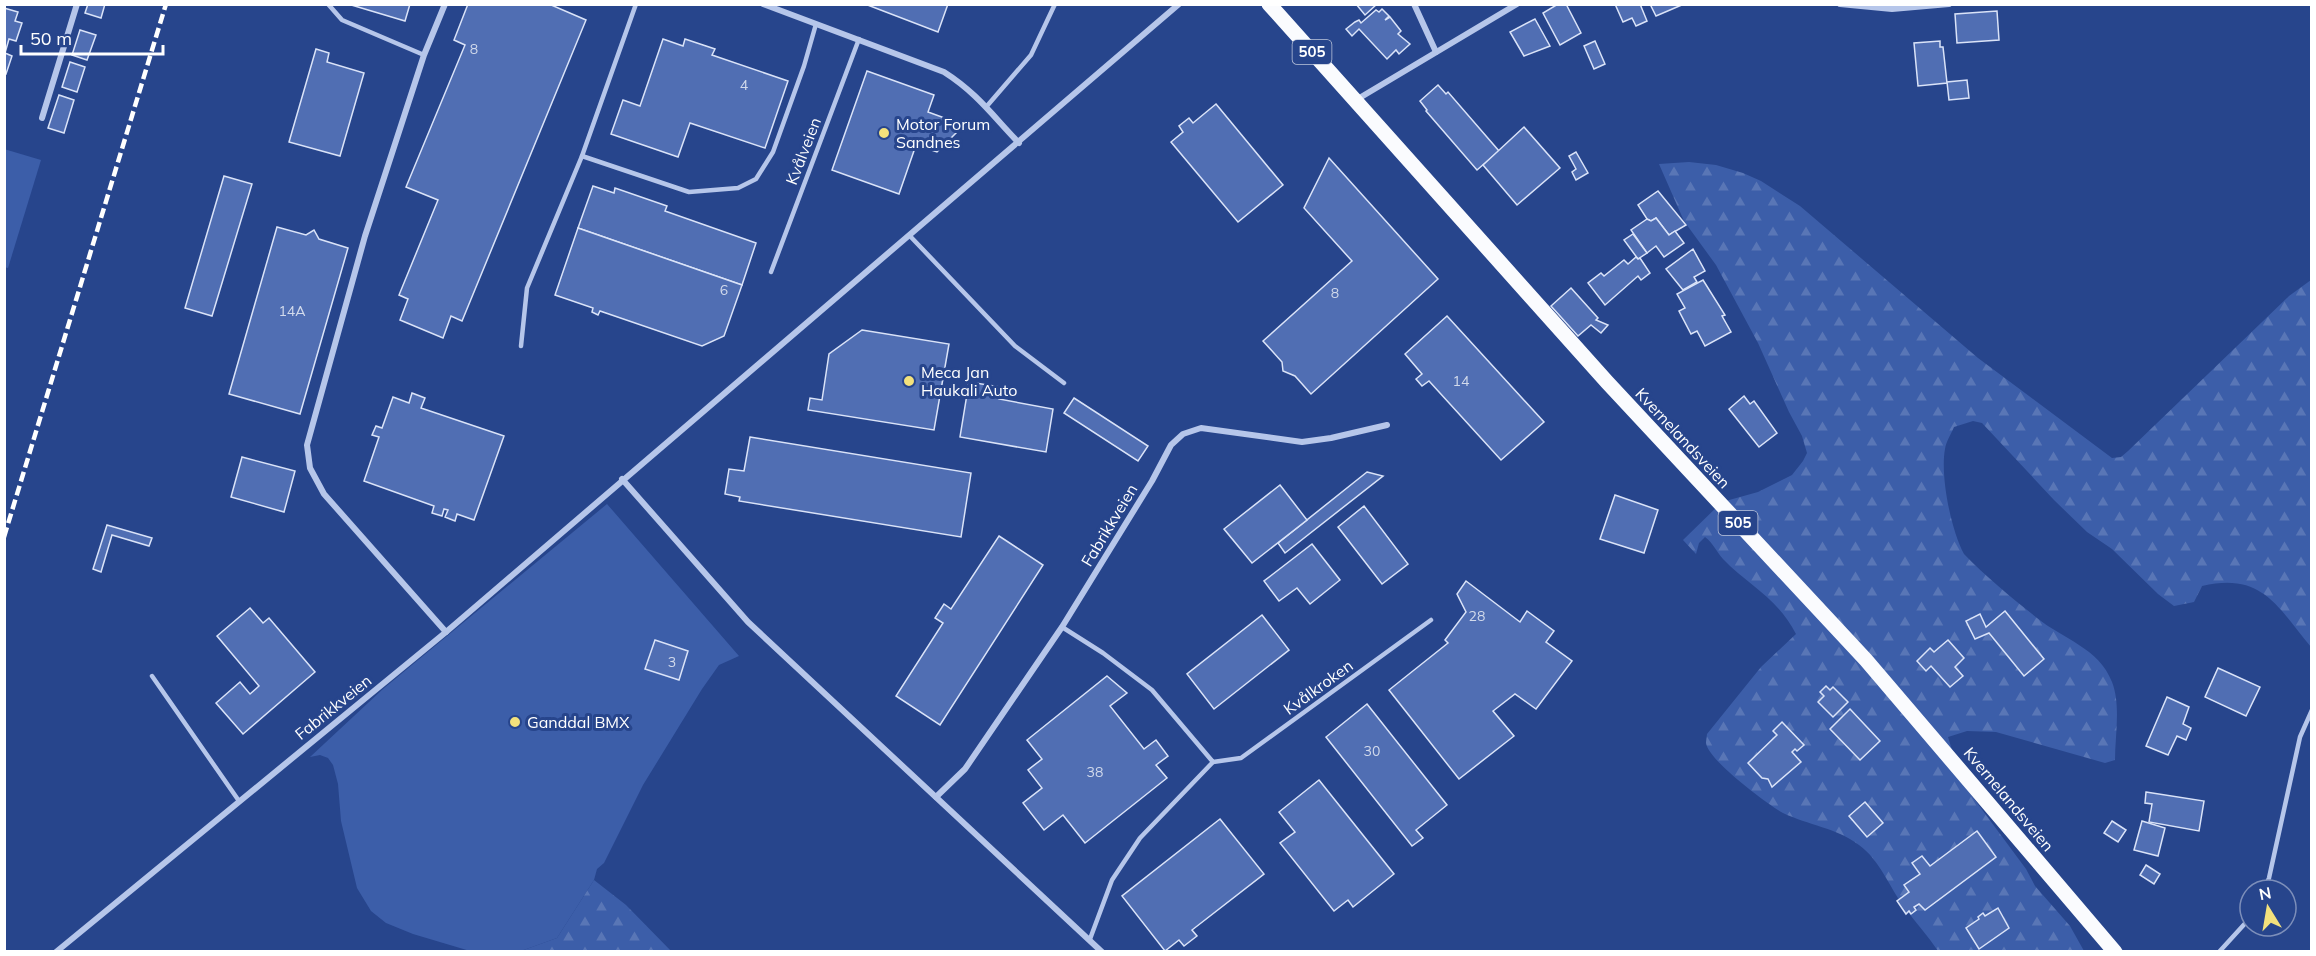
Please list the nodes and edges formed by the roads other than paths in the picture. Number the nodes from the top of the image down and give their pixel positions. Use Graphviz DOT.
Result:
graph roads {
  1 [pos="77,4"];
  2 [pos="328,4"];
  3 [pos="445,4"];
  4 [pos="636,4"];
  5 [pos="763,4"];
  6 [pos="1055,4"];
  7 [pos="1179,4"];
  8 [pos="1269,4"];
  9 [pos="1414,4"];
  10 [pos="1516,4"];
  11 [pos="1840,4"];
  12 [pos="1949,4"];
  13 [pos="816,24"];
  14 [pos="859,39"];
  15 [pos="1436,52"];
  16 [pos="424,55"];
  17 [pos="1356,100"];
  18 [pos="987,106"];
  19 [pos="42,118"];
  20 [pos="1019,142"];
  21 [pos="582,156"];
  22 [pos="909,235"];
  23 [pos="771,272"];
  24 [pos="521,346"];
  25 [pos="1064,383"];
  26 [pos="1387,425"];
  27 [pos="622,479"];
  28 [pos="1431,620"];
  29 [pos="1062,627"];
  30 [pos="446,632"];
  31 [pos="152,676"];
  32 [pos="2312,710"];
  33 [pos="1213,762"];
  34 [pos="936,797"];
  35 [pos="239,801"];
  36 [pos="2269,878"];
  37 [pos="2238,931"];
  38 [pos="1089,939"];
  39 [pos="56,951"];
  40 [pos="1102,951"];
  41 [pos="2115,951"];
  42 [pos="2219,951"];
  1 -- 19 [label="street"];
  2 -- 16 [label="lane"];
  3 -- 16 [label="street"];
  4 -- 21 [label="lane"];
  5 -- 13 [label="street"];
  6 -- 18 [label="lane"];
  7 -- 20 [label="street, Fabrikkveien"];
  8 -- 17 [label="main road, Kvernelandsveien / 505"];
  9 -- 15 [label="street"];
  10 -- 15 [label="street"];
  11 -- 12 [label="street"];
  13 -- 14 [label="street"];
  13 -- 21 [label="lane"];
  14 -- 18 [label="street"];
  14 -- 23 [label="lane, Kvålveien"];
  15 -- 17 [label="street"];
  16 -- 30 [label="street"];
  17 -- 41 [label="main road, Kvernelandsveien / 505"];
  18 -- 20 [label="street"];
  20 -- 22 [label="street, Fabrikkveien"];
  21 -- 24 [label="lane"];
  22 -- 25 [label="lane"];
  22 -- 27 [label="street, Fabrikkveien"];
  26 -- 29 [label="street, Fabrikkveien"];
  27 -- 30 [label="street, Fabrikkveien"];
  27 -- 34 [label="street"];
  28 -- 33 [label="lane, Kvålkroken"];
  29 -- 33 [label="lane"];
  29 -- 34 [label="street, Fabrikkveien"];
  30 -- 35 [label="street, Fabrikkveien"];
  31 -- 35 [label="lane"];
  32 -- 36 [label="lane"];
  33 -- 38 [label="lane"];
  34 -- 38 [label="street"];
  35 -- 39 [label="street, Fabrikkveien"];
  37 -- 42 [label="lane"];
  38 -- 40 [label="street"];
}
